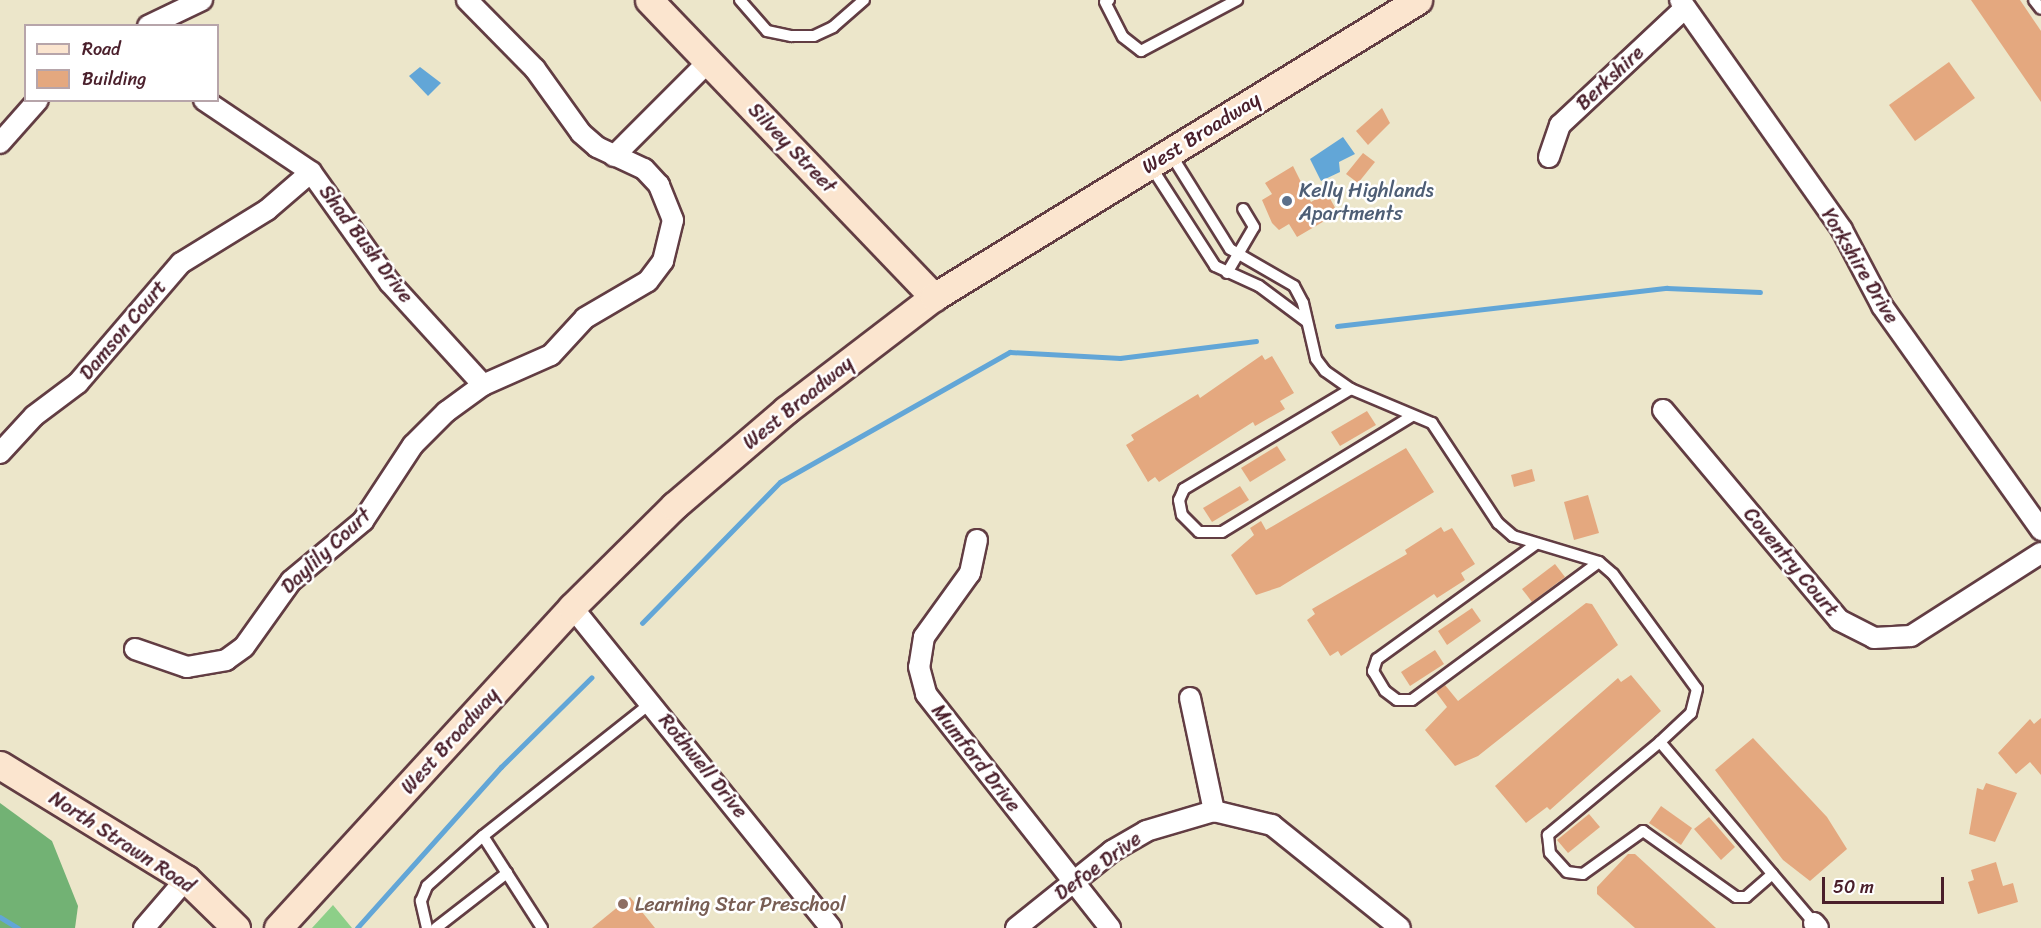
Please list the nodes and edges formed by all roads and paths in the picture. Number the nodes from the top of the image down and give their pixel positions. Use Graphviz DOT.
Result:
graph roads {
  1 [pos="202,0"];
  2 [pos="467,0"];
  3 [pos="649,0"];
  4 [pos="740,0"];
  5 [pos="864,0"];
  6 [pos="1109,0"];
  7 [pos="1237,0"];
  8 [pos="2034,0"];
  9 [pos="1405,3"];
  10 [pos="1682,4"];
  11 [pos="2041,9"];
  12 [pos="152,24"];
  13 [pos="708,62"];
  14 [pos="36,102"];
  15 [pos="207,102"];
  16 [pos="0,142"];
  17 [pos="614,156"];
  18 [pos="1549,157"];
  19 [pos="1160,159"];
  20 [pos="311,172"];
  21 [pos="1243,209"];
  22 [pos="1239,254"];
  23 [pos="1227,273"];
  24 [pos="934,297"];
  25 [pos="1306,321"];
  26 [pos="483,385"];
  27 [pos="1351,389"];
  28 [pos="1663,410"];
  29 [pos="1412,416"];
  30 [pos="0,453"];
  31 [pos="2041,530"];
  32 [pos="977,540"];
  33 [pos="1536,544"];
  34 [pos="2041,553"];
  35 [pos="1599,562"];
  36 [pos="572,607"];
  37 [pos="135,649"];
  38 [pos="1190,698"];
  39 [pos="652,702"];
  40 [pos="1660,742"];
  41 [pos="0,765"];
  42 [pos="1214,811"];
  43 [pos="483,836"];
  44 [pos="507,873"];
  45 [pos="1772,874"];
  46 [pos="186,879"];
  47 [pos="1073,882"];
  48 [pos="1816,925"];
  49 [pos="539,927"];
  50 [pos="144,928"];
  51 [pos="236,928"];
  52 [pos="278,928"];
  53 [pos="427,928"];
  54 [pos="436,928"];
  55 [pos="831,928"];
  56 [pos="1016,928"];
  57 [pos="1110,928"];
  58 [pos="1400,928"];
  1 -- 12 [label="street"];
  2 -- 17 [label="street"];
  3 -- 13 [label="main road, Silvey Street"];
  4 -- 5 [label="lane"];
  6 -- 7 [label="lane"];
  8 -- 11 [label="lane"];
  9 -- 19 [label="main road, West Broadway"];
  10 -- 18 [label="street, Berkshire"];
  10 -- 31 [label="street, Yorkshire Drive"];
  13 -- 17 [label="street"];
  13 -- 24 [label="main road, Silvey Street"];
  14 -- 16 [label="street"];
  15 -- 20 [label="street, Shad Bush Drive"];
  17 -- 26 [label="street, Daylily Court"];
  19 -- 22 [label="lane"];
  19 -- 23 [label="lane"];
  19 -- 24 [label="main road, West Broadway"];
  20 -- 26 [label="street, Shad Bush Drive"];
  20 -- 30 [label="street, Damson Court"];
  21 -- 22 [label="lane"];
  22 -- 23 [label="lane"];
  22 -- 25 [label="lane"];
  23 -- 25 [label="lane"];
  24 -- 36 [label="main road, West Broadway"];
  25 -- 27 [label="lane"];
  26 -- 37 [label="street, Daylily Court"];
  27 -- 29 [label="lane"];
  27 -- 29 [label="lane"];
  28 -- 34 [label="street, Coventry Court"];
  29 -- 33 [label="lane"];
  32 -- 47 [label="street, Mumford Drive"];
  33 -- 35 [label="lane"];
  33 -- 35 [label="lane"];
  35 -- 40 [label="lane"];
  36 -- 39 [label="street, Rothwell Drive"];
  36 -- 52 [label="main road, West Broadway"];
  38 -- 42 [label="street"];
  39 -- 43 [label="lane"];
  39 -- 55 [label="street, Rothwell Drive"];
  40 -- 45 [label="lane"];
  40 -- 45 [label="lane"];
  41 -- 46 [label="main road, North Strawn Road"];
  42 -- 47 [label="street, Defoe Drive"];
  42 -- 58 [label="street, Defoe Drive"];
  43 -- 44 [label="lane"];
  43 -- 53 [label="lane"];
  44 -- 49 [label="lane"];
  44 -- 54 [label="lane"];
  45 -- 48 [label="lane"];
  46 -- 50 [label="street"];
  46 -- 51 [label="main road, North Strawn Road"];
  47 -- 56 [label="street, Defoe Drive"];
  47 -- 57 [label="street, Mumford Drive"];
}
